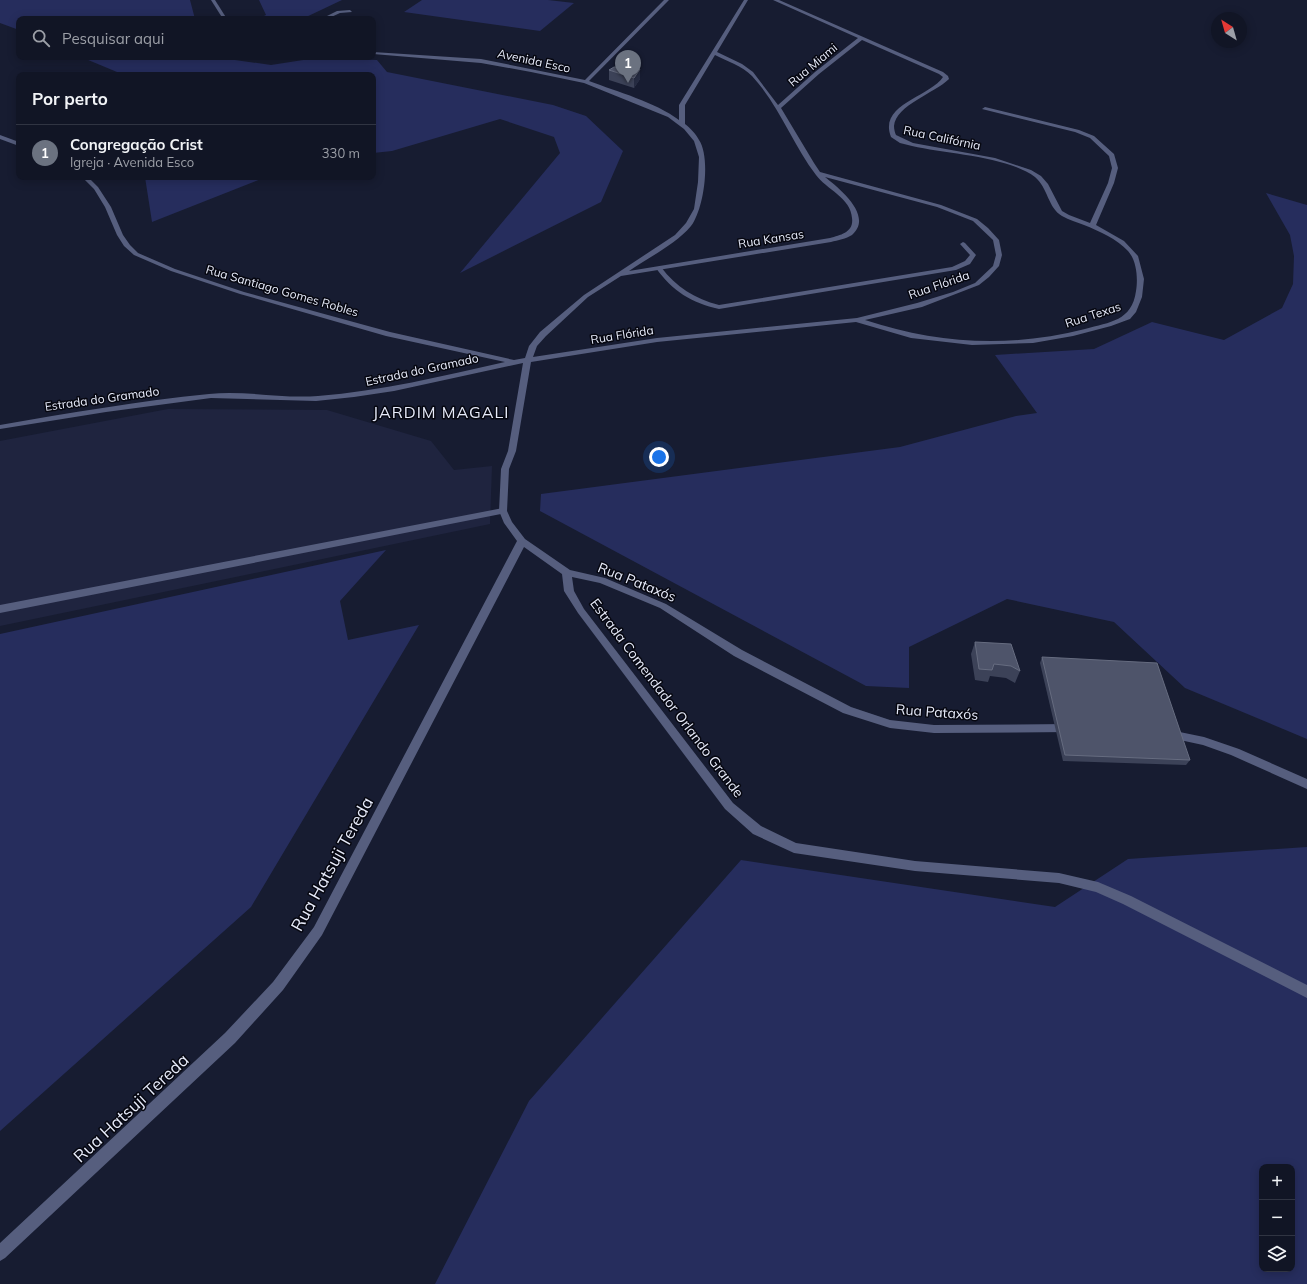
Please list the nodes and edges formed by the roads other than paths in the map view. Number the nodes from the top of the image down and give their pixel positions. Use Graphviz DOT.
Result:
graph roads {
  1 [pos="213,0"];
  2 [pos="667,0"];
  3 [pos="746,0"];
  4 [pos="775,0"];
  5 [pos="350,10"];
  6 [pos="223,16"];
  7 [pos="330,16"];
  8 [pos="862,38"];
  9 [pos="713,52"];
  10 [pos="376,53"];
  11 [pos="586,82"];
  12 [pos="682,105"];
  13 [pos="675,107"];
  14 [pos="778,108"];
  15 [pos="985,109"];
  16 [pos="668,110"];
  17 [pos="662,112"];
  18 [pos="682,124"];
  19 [pos="0,137"];
  20 [pos="16,143"];
  21 [pos="818,173"];
  22 [pos="88,180"];
  23 [pos="1092,226"];
  24 [pos="963,244"];
  25 [pos="659,268"];
  26 [pos="618,275"];
  27 [pos="857,320"];
  28 [pos="515,362"];
  29 [pos="527,362"];
  30 [pos="0,427"];
  31 [pos="503,511"];
  32 [pos="522,542"];
  33 [pos="566,573"];
  34 [pos="0,609"];
  35 [pos="1082,727"];
  36 [pos="1162,732"];
  37 [pos="1307,784"];
  38 [pos="1307,992"];
  39 [pos="0,1253"];
  1 -- 6 [label="street"];
  2 -- 11 [label="street"];
  3 -- 9 [label="street"];
  4 -- 8 [label="street, Rua Califórnia"];
  5 -- 7 [label="street"];
  8 -- 14 [label="street, Rua Miami"];
  8 -- 23 [label="street, Rua Califórnia"];
  9 -- 12 [label="street"];
  9 -- 14 [label="street"];
  10 -- 11 [label="street, Avenida Esco"];
  11 -- 17 [label="street, Avenida Esco"];
  12 -- 13 [label="street"];
  12 -- 18 [label="street"];
  14 -- 21 [label="street"];
  15 -- 23 [label="street"];
  16 -- 17 [label="street"];
  17 -- 18 [label="street, Avenida Esco"];
  18 -- 26 [label="street"];
  19 -- 20 [label="street"];
  21 -- 25 [label="street, Rua Kansas"];
  21 -- 27 [label="street, Rua Flórida"];
  22 -- 28 [label="street, Rua Santiago Gomes Robles"];
  23 -- 27 [label="street, Rua Texas"];
  24 -- 25 [label="street"];
  25 -- 26 [label="street, Rua Kansas"];
  26 -- 29 [label="street"];
  27 -- 29 [label="street, Rua Flórida"];
  28 -- 29 [label="street, Estrada do Gramado"];
  28 -- 30 [label="street, Estrada do Gramado"];
  29 -- 31 [label="street"];
  31 -- 32 [label="street"];
  31 -- 34 [label="street"];
  32 -- 33 [label="street"];
  32 -- 39 [label="street, Rua Hatsuji Tereda"];
  33 -- 35 [label="street, Rua Pataxós"];
  33 -- 38 [label="street, Estrada Comendador Orlando Grande"];
  36 -- 37 [label="street"];
}
